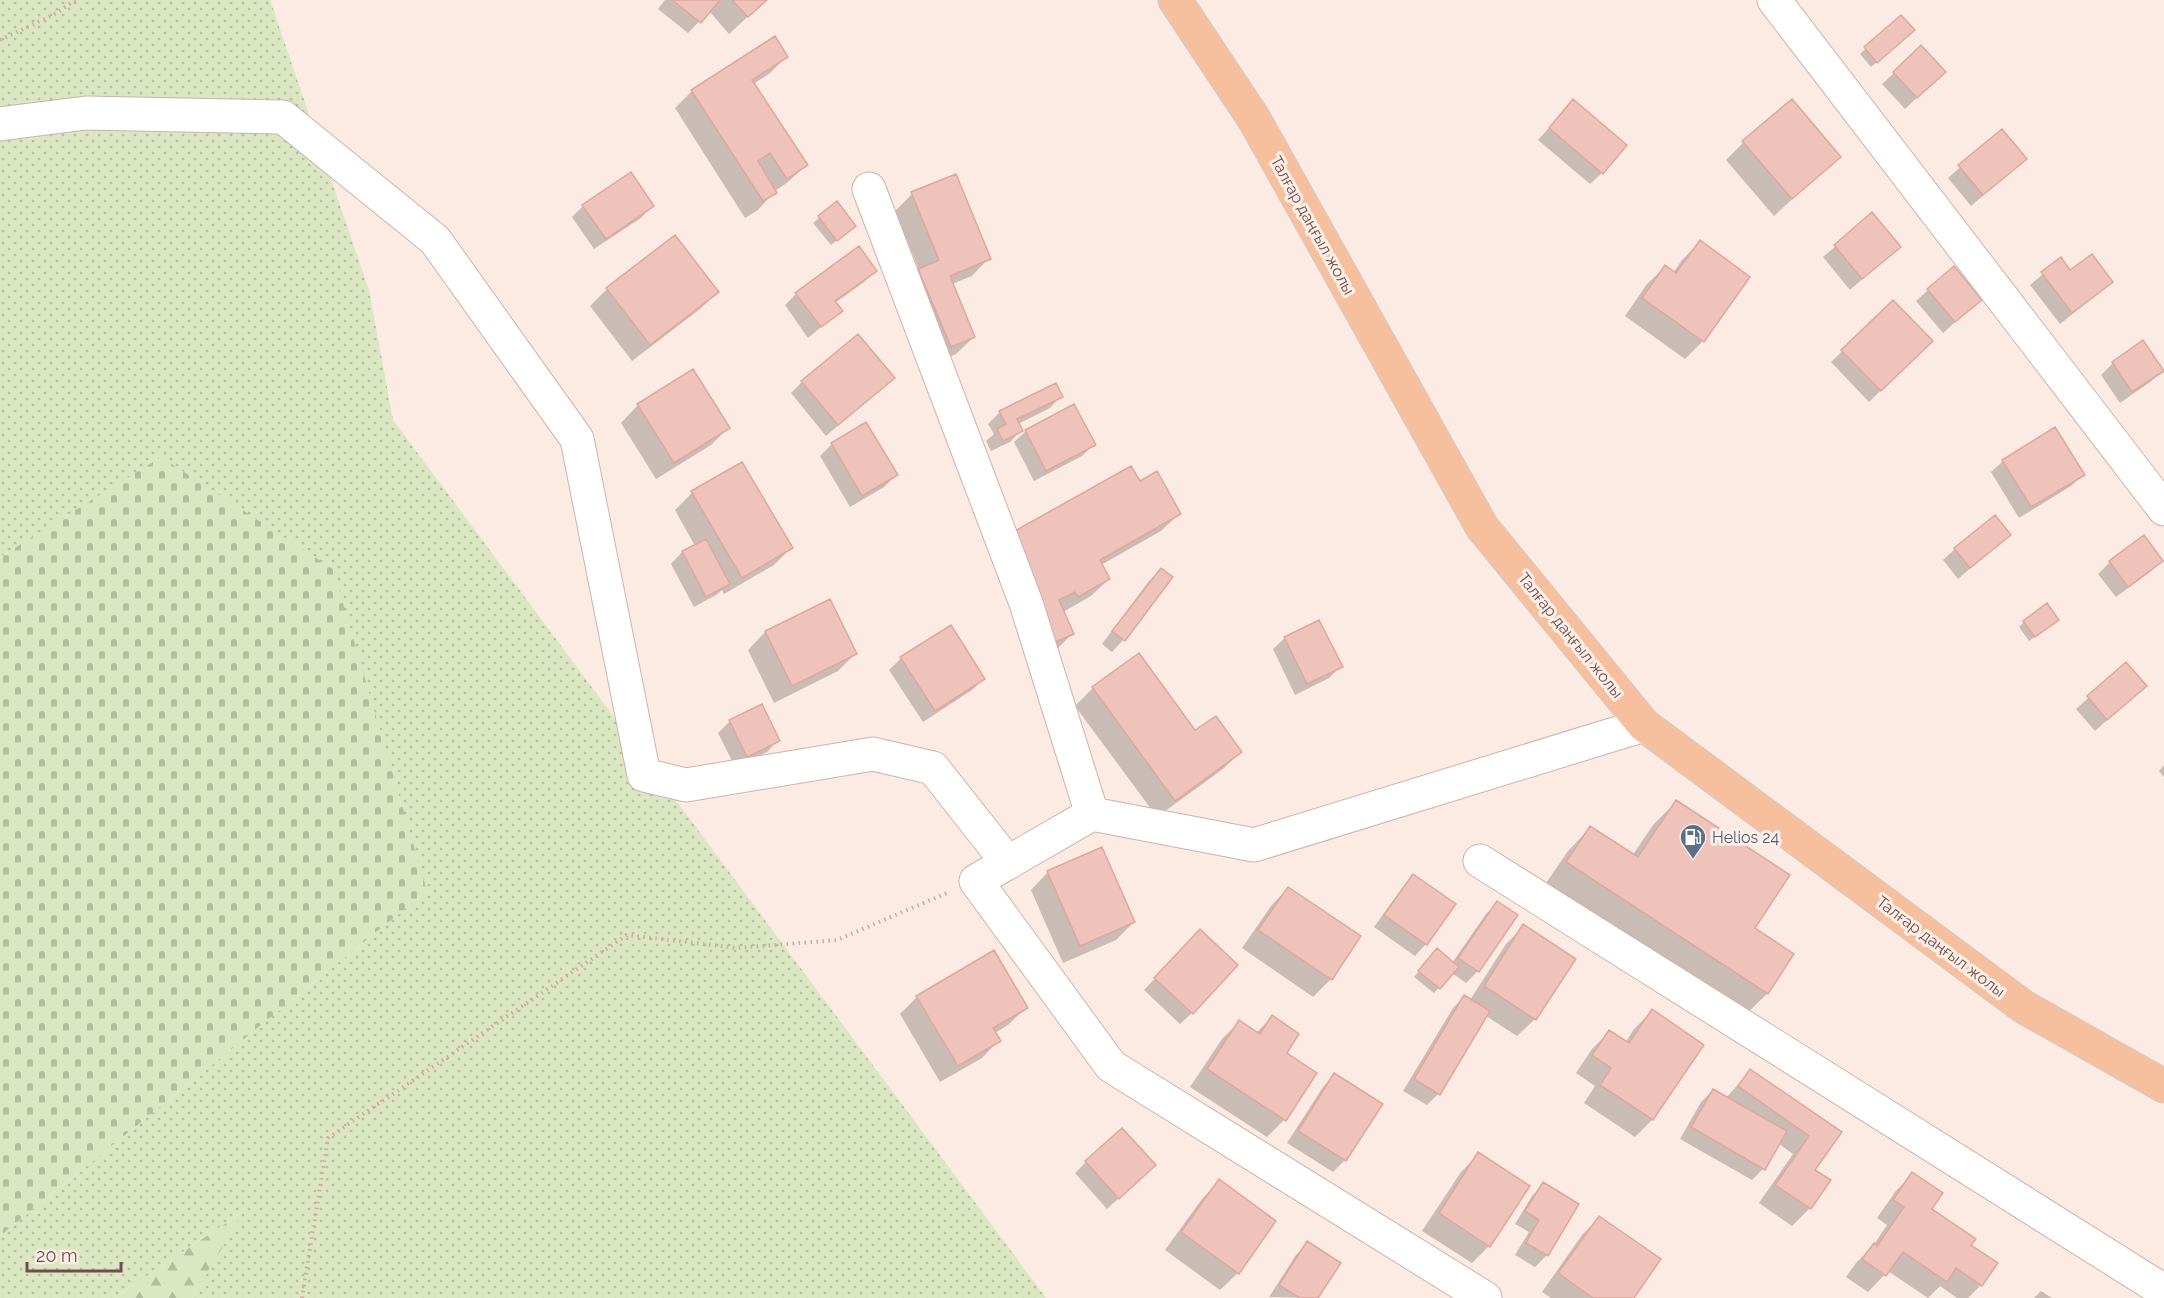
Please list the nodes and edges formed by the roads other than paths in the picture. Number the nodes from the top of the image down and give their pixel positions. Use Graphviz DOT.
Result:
graph roads {
  1 [pos="1175,0"];
  2 [pos="1774,0"];
  3 [pos="0,124"];
  4 [pos="869,189"];
  5 [pos="2164,509"];
  6 [pos="1644,725"];
  7 [pos="1092,814"];
  8 [pos="1480,861"];
  9 [pos="1008,863"];
  10 [pos="2164,1086"];
  11 [pos="2164,1291"];
  12 [pos="1485,1298"];
  1 -- 6 [label="main road, Талғар даңғыл жолы"];
  2 -- 5 [label="street"];
  3 -- 9 [label="street"];
  4 -- 7 [label="street"];
  6 -- 7 [label="street"];
  6 -- 10 [label="main road, Талғар даңғыл жолы"];
  7 -- 9 [label="street"];
  8 -- 11 [label="street"];
  9 -- 12 [label="street"];
}
